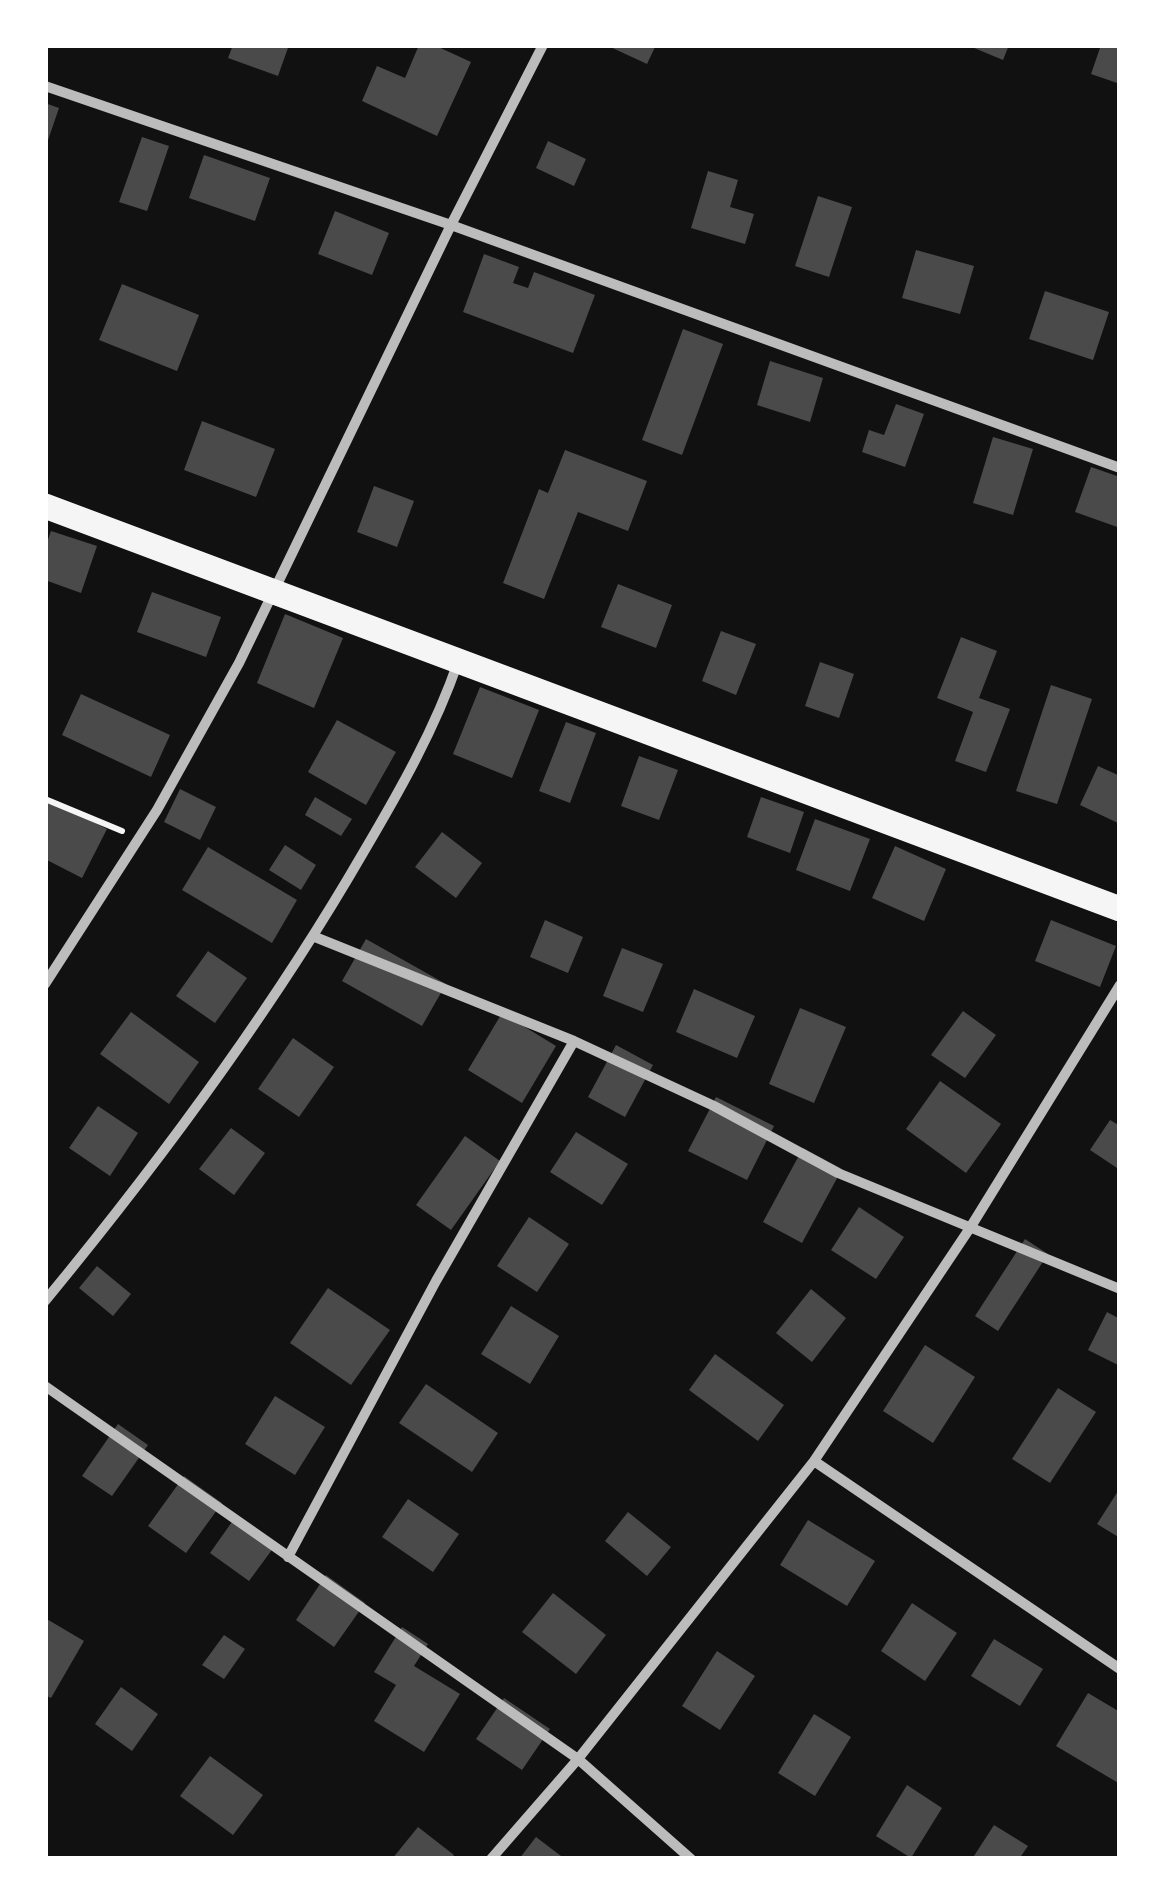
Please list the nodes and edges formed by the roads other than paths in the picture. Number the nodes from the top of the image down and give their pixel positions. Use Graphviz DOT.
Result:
graph roads {
  1 [pos="543,45"];
  2 [pos="45,86"];
  3 [pos="451,225"];
  4 [pos="1120,468"];
  5 [pos="45,506"];
  6 [pos="274,590"];
  7 [pos="458,662"];
  8 [pos="1120,909"];
  9 [pos="314,937"];
  10 [pos="45,984"];
  11 [pos="1120,985"];
  12 [pos="574,1041"];
  13 [pos="970,1228"];
  14 [pos="1120,1289"];
  15 [pos="45,1301"];
  16 [pos="45,1386"];
  17 [pos="814,1460"];
  18 [pos="288,1557"];
  19 [pos="1120,1669"];
  20 [pos="578,1759"];
  21 [pos="491,1859"];
  22 [pos="690,1859"];
  1 -- 3 [label="street"];
  2 -- 3 [label="street"];
  3 -- 4 [label="street"];
  3 -- 6 [label="street"];
  5 -- 6 [label="main road"];
  6 -- 7 [label="main road"];
  6 -- 10 [label="street"];
  7 -- 8 [label="main road"];
  7 -- 9 [label="street"];
  9 -- 12 [label="street"];
  9 -- 15 [label="street"];
  11 -- 13 [label="street"];
  12 -- 13 [label="street"];
  12 -- 18 [label="street"];
  13 -- 14 [label="street"];
  13 -- 17 [label="street"];
  16 -- 18 [label="street"];
  17 -- 19 [label="street"];
  17 -- 20 [label="street"];
  18 -- 20 [label="street"];
  20 -- 21 [label="street"];
  20 -- 22 [label="street"];
}
